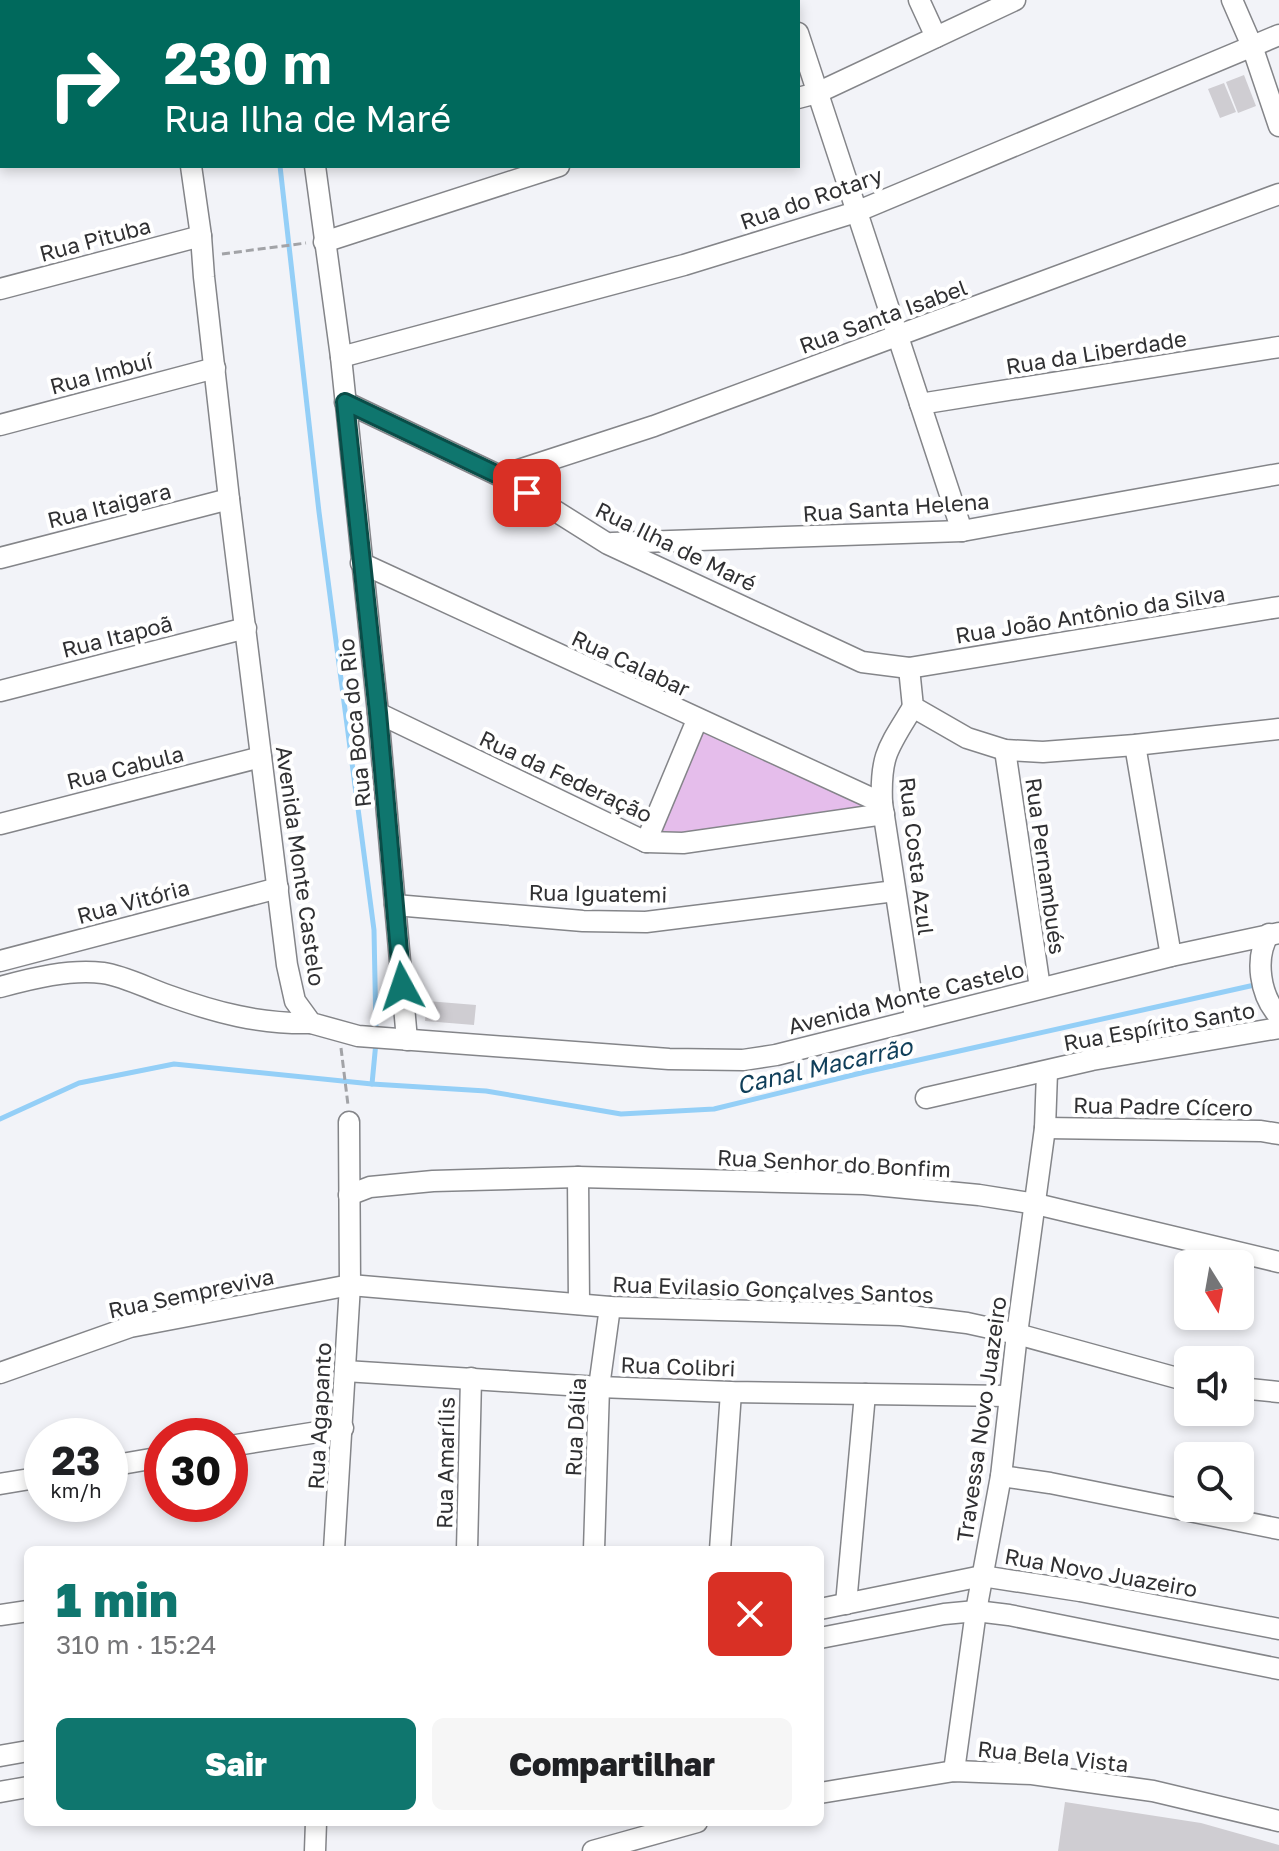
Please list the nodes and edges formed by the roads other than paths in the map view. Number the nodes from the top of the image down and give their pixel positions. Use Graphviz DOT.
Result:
graph roads {
  1 [pos="919,0"];
  2 [pos="1015,0"];
  3 [pos="1232,0"];
  4 [pos="1279,35"];
  5 [pos="936,37"];
  6 [pos="1252,46"];
  7 [pos="800,47"];
  8 [pos="807,95"];
  9 [pos="1279,126"];
  10 [pos="191,168"];
  11 [pos="315,168"];
  12 [pos="553,168"];
  13 [pos="1279,194"];
  14 [pos="856,212"];
  15 [pos="201,236"];
  16 [pos="324,242"];
  17 [pos="0,289"];
  18 [pos="897,336"];
  19 [pos="1279,347"];
  20 [pos="341,357"];
  21 [pos="215,368"];
  22 [pos="345,402"];
  23 [pos="920,404"];
  24 [pos="0,425"];
  25 [pos="1279,474"];
  26 [pos="500,476"];
  27 [pos="229,499"];
  28 [pos="962,531"];
  29 [pos="608,544"];
  30 [pos="0,558"];
  31 [pos="361,563"];
  32 [pos="1279,607"];
  33 [pos="246,628"];
  34 [pos="909,668"];
  35 [pos="0,691"];
  36 [pos="913,707"];
  37 [pos="378,713"];
  38 [pos="697,720"];
  39 [pos="1279,729"];
  40 [pos="1135,745"];
  41 [pos="1005,750"];
  42 [pos="261,757"];
  43 [pos="883,808"];
  44 [pos="0,824"];
  45 [pos="646,842"];
  46 [pos="278,888"];
  47 [pos="895,891"];
  48 [pos="395,905"];
  49 [pos="1274,933"];
  50 [pos="1227,943"];
  51 [pos="1171,956"];
  52 [pos="0,961"];
  53 [pos="1261,965"];
  54 [pos="0,987"];
  55 [pos="1040,988"];
  56 [pos="1273,1008"];
  57 [pos="915,1018"];
  58 [pos="311,1023"];
  59 [pos="1279,1028"];
  60 [pos="397,1039"];
  61 [pos="1047,1072"];
  62 [pos="926,1098"];
  63 [pos="348,1113"];
  64 [pos="1045,1128"];
  65 [pos="1279,1134"];
  66 [pos="578,1177"];
  67 [pos="349,1195"];
  68 [pos="1036,1204"];
  69 [pos="1279,1262"];
  70 [pos="350,1285"];
  71 [pos="579,1304"];
  72 [pos="610,1307"];
  73 [pos="1017,1334"];
  74 [pos="345,1371"];
  75 [pos="0,1373"];
  76 [pos="1174,1377"];
  77 [pos="471,1378"];
  78 [pos="599,1387"];
  79 [pos="1254,1389"];
  80 [pos="731,1392"];
  81 [pos="1279,1392"];
  82 [pos="865,1394"];
  83 [pos="1009,1396"];
  84 [pos="343,1428"];
  85 [pos="248,1443"];
  86 [pos="1001,1476"];
  87 [pos="24,1480"];
  88 [pos="0,1484"];
  89 [pos="1279,1529"];
  90 [pos="334,1546"];
  91 [pos="467,1546"];
  92 [pos="594,1546"];
  93 [pos="720,1546"];
  94 [pos="982,1576"];
  95 [pos="846,1604"];
  96 [pos="824,1608"];
  97 [pos="976,1611"];
  98 [pos="24,1612"];
  99 [pos="0,1615"];
  100 [pos="1279,1629"];
  101 [pos="824,1637"];
  102 [pos="1279,1669"];
  103 [pos="24,1752"];
  104 [pos="0,1756"];
  105 [pos="954,1771"];
  106 [pos="24,1788"];
  107 [pos="0,1792"];
  108 [pos="824,1792"];
  109 [pos="1279,1821"];
  110 [pos="316,1826"];
  111 [pos="666,1826"];
  112 [pos="643,1829"];
  113 [pos="315,1851"];
  114 [pos="593,1851"];
  1 -- 5 [label="street"];
  2 -- 5 [label="street"];
  3 -- 6 [label="street"];
  4 -- 6 [label="street, Rua do Rotary"];
  5 -- 8 [label="street"];
  6 -- 9 [label="street"];
  6 -- 14 [label="street, Rua do Rotary"];
  7 -- 8 [label="street"];
  8 -- 14 [label="street"];
  10 -- 15 [label="street, Avenida Monte Castelo"];
  11 -- 16 [label="street, Rua Boca do Rio"];
  12 -- 16 [label="street"];
  13 -- 18 [label="street, Rua Santa Isabel"];
  14 -- 18 [label="street"];
  14 -- 20 [label="street, Rua do Rotary"];
  15 -- 17 [label="street, Rua Pituba"];
  15 -- 21 [label="street, Avenida Monte Castelo"];
  16 -- 20 [label="street, Rua Boca do Rio"];
  18 -- 23 [label="street"];
  18 -- 26 [label="street, Rua Santa Isabel"];
  19 -- 23 [label="street, Rua da Liberdade"];
  20 -- 22 [label="street, Rua Boca do Rio"];
  21 -- 24 [label="street, Rua Imbuí"];
  21 -- 27 [label="street, Avenida Monte Castelo"];
  22 -- 26 [label="street, Rua Ilha de Maré"];
  22 -- 31 [label="street, Rua Boca do Rio"];
  23 -- 28 [label="street"];
  25 -- 28 [label="street, Rua Santa Helena"];
  26 -- 29 [label="street, Rua Ilha de Maré"];
  27 -- 30 [label="street, Rua Itaigara"];
  27 -- 33 [label="street, Avenida Monte Castelo"];
  28 -- 29 [label="street, Rua Santa Helena"];
  29 -- 34 [label="street, Rua Ilha de Maré"];
  31 -- 37 [label="street, Rua Boca do Rio"];
  31 -- 38 [label="street, Rua Calabar"];
  32 -- 34 [label="street, Rua João Antônio da Silva"];
  33 -- 35 [label="street, Rua Itapoã"];
  33 -- 42 [label="street, Avenida Monte Castelo"];
  34 -- 36 [label="street"];
  36 -- 41 [label="street"];
  36 -- 43 [label="street, Rua Costa Azul"];
  37 -- 45 [label="street, Rua da Federação"];
  37 -- 48 [label="street, Rua Boca do Rio"];
  38 -- 43 [label="street, Rua Calabar"];
  38 -- 45 [label="street"];
  39 -- 40 [label="street"];
  40 -- 41 [label="street"];
  40 -- 51 [label="street"];
  41 -- 55 [label="street, Rua Pernambués"];
  42 -- 44 [label="street, Rua Cabula"];
  42 -- 46 [label="street, Avenida Monte Castelo"];
  43 -- 45 [label="street, Rua da Federação"];
  43 -- 47 [label="street, Rua Costa Azul"];
  46 -- 52 [label="street, Rua Vitória"];
  46 -- 58 [label="street, Avenida Monte Castelo"];
  47 -- 48 [label="street, Rua Iguatemi"];
  47 -- 57 [label="street, Rua Costa Azul"];
  48 -- 60 [label="street, Rua Boca do Rio"];
  49 -- 50 [label="street, Avenida Monte Castelo"];
  49 -- 53 [label="street"];
  50 -- 51 [label="street, Avenida Monte Castelo"];
  50 -- 53 [label="street"];
  51 -- 55 [label="street, Avenida Monte Castelo"];
  53 -- 56 [label="street"];
  54 -- 58 [label="street"];
  55 -- 57 [label="street, Avenida Monte Castelo"];
  57 -- 60 [label="street, Avenida Monte Castelo"];
  58 -- 60 [label="street, Avenida Monte Castelo"];
  59 -- 61 [label="street, Rua Espírito Santo"];
  61 -- 62 [label="street, Rua Padre Cícero"];
  61 -- 64 [label="street, Travessa Novo Juazeiro"];
  63 -- 67 [label="street, Rua Agapanto"];
  64 -- 65 [label="street, Rua Padre Cícero"];
  64 -- 68 [label="street, Travessa Novo Juazeiro"];
  66 -- 67 [label="street, Rua Senhor do Bonfim"];
  66 -- 68 [label="street, Rua Senhor do Bonfim"];
  66 -- 71 [label="street"];
  67 -- 70 [label="street, Rua Agapanto"];
  68 -- 69 [label="street, Rua Senhor do Bonfim"];
  68 -- 73 [label="street, Travessa Novo Juazeiro"];
  70 -- 71 [label="street, Rua Evilasio Gonçalves Santos"];
  70 -- 74 [label="street, Rua Agapanto"];
  70 -- 75 [label="street, Rua Sempreviva"];
  71 -- 72 [label="street, Rua Evilasio Gonçalves Santos"];
  72 -- 73 [label="street, Rua Evilasio Gonçalves Santos"];
  72 -- 78 [label="street, Rua Dália"];
  73 -- 76 [label="street, Rua Evilasio Gonçalves Santos"];
  73 -- 83 [label="street, Travessa Novo Juazeiro"];
  74 -- 77 [label="street, Rua Colibri"];
  74 -- 84 [label="street, Rua Agapanto"];
  77 -- 78 [label="street, Rua Colibri"];
  77 -- 91 [label="street, Rua Amarílis"];
  78 -- 80 [label="street, Rua Colibri"];
  78 -- 92 [label="street, Rua Dália"];
  79 -- 81 [label="street"];
  80 -- 82 [label="street, Rua Colibri"];
  80 -- 93 [label="street"];
  82 -- 83 [label="street, Rua Colibri"];
  82 -- 95 [label="street"];
  83 -- 86 [label="street, Travessa Novo Juazeiro"];
  84 -- 85 [label="street"];
  84 -- 90 [label="street, Rua Agapanto"];
  86 -- 89 [label="street"];
  86 -- 94 [label="street, Travessa Novo Juazeiro"];
  87 -- 88 [label="street"];
  94 -- 95 [label="street, Rua Novo Juazeiro"];
  94 -- 97 [label="street, Travessa Novo Juazeiro"];
  94 -- 100 [label="street, Rua Novo Juazeiro"];
  95 -- 96 [label="street, Rua Novo Juazeiro"];
  97 -- 101 [label="street"];
  97 -- 102 [label="street"];
  97 -- 105 [label="street, Travessa Novo Juazeiro"];
  98 -- 99 [label="street"];
  103 -- 104 [label="street"];
  105 -- 108 [label="street, Rua Bela Vista"];
  105 -- 109 [label="street, Rua Bela Vista"];
  106 -- 107 [label="street"];
  110 -- 113 [label="street"];
  111 -- 112 [label="street"];
  112 -- 114 [label="street"];
}
